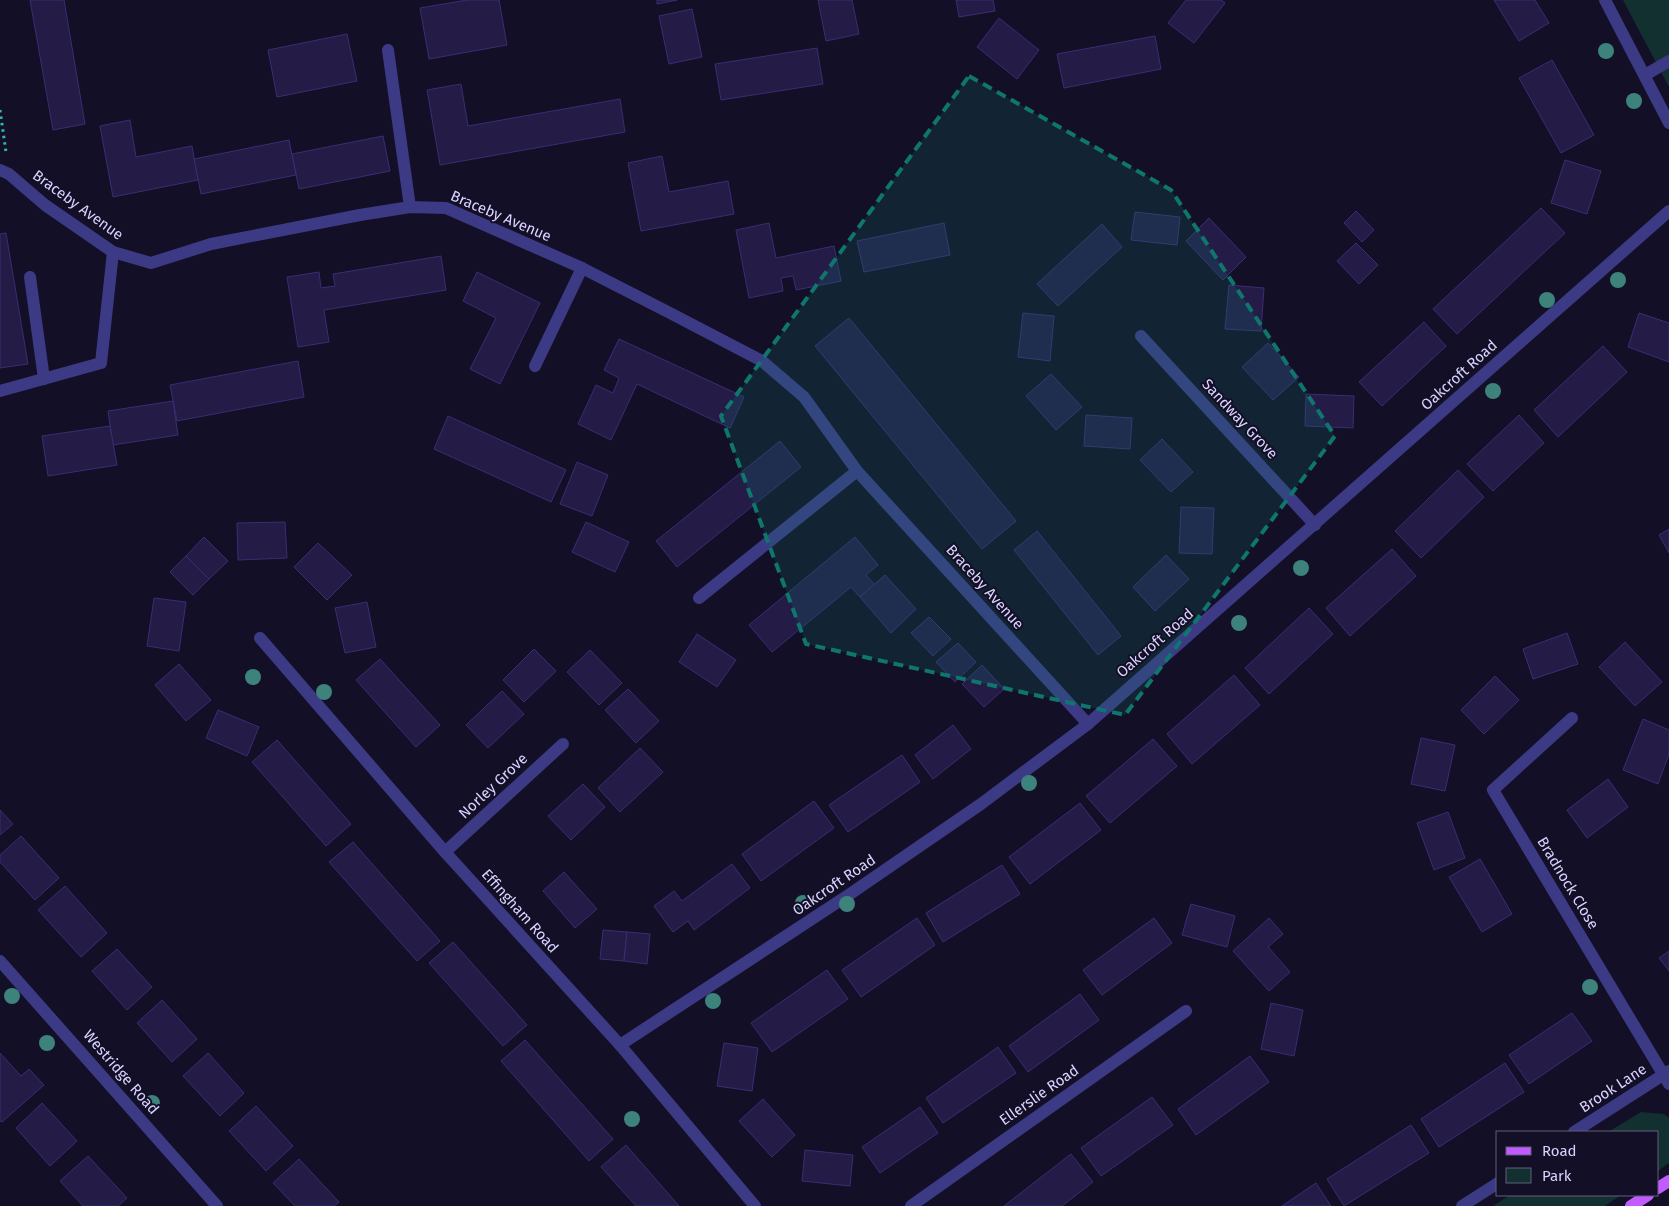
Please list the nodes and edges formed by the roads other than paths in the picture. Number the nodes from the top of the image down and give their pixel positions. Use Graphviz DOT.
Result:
graph roads {
  1 [pos="1605,0"];
  2 [pos="388,50"];
  3 [pos="1669,61"];
  4 [pos="1644,75"];
  5 [pos="1669,123"];
  6 [pos="5,172"];
  7 [pos="410,206"];
  8 [pos="1669,211"];
  9 [pos="113,252"];
  10 [pos="582,268"];
  11 [pos="30,277"];
  12 [pos="1141,336"];
  13 [pos="535,366"];
  14 [pos="44,379"];
  15 [pos="0,391"];
  16 [pos="858,471"];
  17 [pos="1315,525"];
  18 [pos="699,598"];
  19 [pos="260,638"];
  20 [pos="1572,718"];
  21 [pos="1088,724"];
  22 [pos="563,744"];
  23 [pos="446,852"];
  24 [pos="0,960"];
  25 [pos="1186,1011"];
  26 [pos="620,1045"];
  27 [pos="1667,1076"];
  28 [pos="1576,1131"];
  29 [pos="1496,1184"];
  30 [pos="1646,1196"];
  31 [pos="217,1206"];
  32 [pos="755,1206"];
  33 [pos="911,1206"];
  34 [pos="1462,1206"];
  35 [pos="1631,1206"];
  1 -- 4 [label="street"];
  2 -- 7 [label="street"];
  3 -- 4 [label="street"];
  4 -- 5 [label="street"];
  6 -- 9 [label="street, Braceby Avenue"];
  7 -- 9 [label="street, Braceby Avenue"];
  7 -- 10 [label="street, Braceby Avenue"];
  8 -- 17 [label="street, Oakcroft Road"];
  9 -- 14 [label="street"];
  10 -- 13 [label="street"];
  10 -- 16 [label="street, Braceby Avenue"];
  11 -- 14 [label="street"];
  12 -- 17 [label="street, Sandway Grove"];
  14 -- 15 [label="street"];
  16 -- 18 [label="street"];
  16 -- 21 [label="street, Braceby Avenue"];
  17 -- 21 [label="street, Oakcroft Road"];
  19 -- 23 [label="street, Effingham Road"];
  20 -- 27 [label="street, Bradnock Close"];
  21 -- 26 [label="street, Oakcroft Road"];
  22 -- 23 [label="street, Norley Grove"];
  23 -- 26 [label="street, Effingham Road"];
  24 -- 31 [label="street, Westridge Road"];
  25 -- 33 [label="street, Ellerslie Road"];
  26 -- 32 [label="street, Effingham Road"];
  27 -- 28 [label="street, Brook Lane"];
  29 -- 34 [label="street"];
  30 -- 35 [label="main road"];
}
